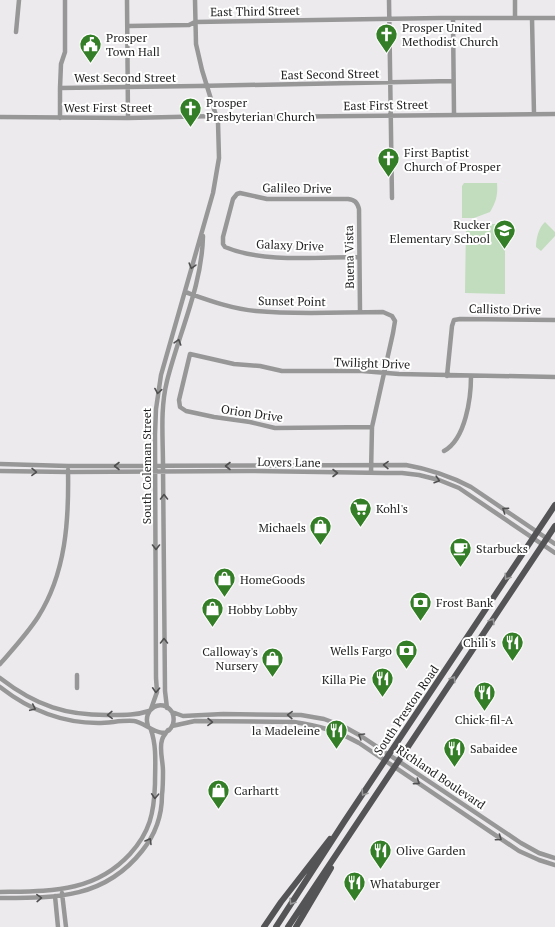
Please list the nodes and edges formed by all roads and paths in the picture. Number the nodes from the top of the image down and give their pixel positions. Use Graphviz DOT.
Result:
graph roads {
  1 [pos="19,0"];
  2 [pos="65,0"];
  3 [pos="127,0"];
  4 [pos="194,0"];
  5 [pos="389,0"];
  6 [pos="515,0"];
  7 [pos="515,18"];
  8 [pos="532,18"];
  9 [pos="555,18"];
  10 [pos="390,19"];
  11 [pos="453,19"];
  12 [pos="195,22"];
  13 [pos="128,26"];
  14 [pos="16,32"];
  15 [pos="452,81"];
  16 [pos="390,83"];
  17 [pos="197,86"];
  18 [pos="208,86"];
  19 [pos="128,87"];
  20 [pos="60,88"];
  21 [pos="454,114"];
  22 [pos="534,114"];
  23 [pos="555,114"];
  24 [pos="391,115"];
  25 [pos="217,116"];
  26 [pos="0,117"];
  27 [pos="60,118"];
  28 [pos="128,118"];
  29 [pos="392,198"];
  30 [pos="356,202"];
  31 [pos="203,228"];
  32 [pos="223,244"];
  33 [pos="359,257"];
  34 [pos="185,292"];
  35 [pos="193,295"];
  36 [pos="360,312"];
  37 [pos="555,320"];
  38 [pos="384,373"];
  39 [pos="447,376"];
  40 [pos="471,376"];
  41 [pos="555,377"];
  42 [pos="180,407"];
  43 [pos="372,427"];
  44 [pos="444,451"];
  45 [pos="0,464"];
  46 [pos="371,465"];
  47 [pos="68,466"];
  48 [pos="156,466"];
  49 [pos="164,466"];
  50 [pos="249,469"];
  51 [pos="0,471"];
  52 [pos="68,472"];
  53 [pos="156,472"];
  54 [pos="164,472"];
  55 [pos="371,472"];
  56 [pos="555,505"];
  57 [pos="555,526"];
  58 [pos="537,532"];
  59 [pos="533,538"];
  60 [pos="546,538"];
  61 [pos="555,544"];
  62 [pos="542,545"];
  63 [pos="555,553"];
  64 [pos="156,560"];
  65 [pos="164,560"];
  66 [pos="156,566"];
  67 [pos="164,566"];
  68 [pos="156,658"];
  69 [pos="164,659"];
  70 [pos="0,664"];
  71 [pos="156,664"];
  72 [pos="164,664"];
  73 [pos="77,675"];
  74 [pos="0,678"];
  75 [pos="0,687"];
  76 [pos="77,688"];
  77 [pos="167,708"];
  78 [pos="150,710"];
  79 [pos="172,712"];
  80 [pos="237,715"];
  81 [pos="238,722"];
  82 [pos="150,728"];
  83 [pos="170,728"];
  84 [pos="390,754"];
  85 [pos="399,760"];
  86 [pos="385,761"];
  87 [pos="395,767"];
  88 [pos="155,772"];
  89 [pos="163,772"];
  90 [pos="471,809"];
  91 [pos="467,815"];
  92 [pos="344,822"];
  93 [pos="344,844"];
  94 [pos="555,858"];
  95 [pos="555,865"];
  96 [pos="62,889"];
  97 [pos="54,890"];
  98 [pos="0,892"];
  99 [pos="63,896"];
  100 [pos="56,897"];
  101 [pos="0,898"];
  102 [pos="58,927"];
  103 [pos="66,927"];
  104 [pos="264,927"];
  105 [pos="276,927"];
  106 [pos="288,927"];
  107 [pos="296,927"];
  1 -- 14 [label="street"];
  2 -- 20 [label="street, West Second Street"];
  3 -- 13 [label="street"];
  4 -- 12 [label="street, South Coleman Street"];
  5 -- 10 [label="street"];
  6 -- 7 [label="street"];
  7 -- 8 [label="street, East Third Street"];
  7 -- 11 [label="street, East Third Street"];
  8 -- 9 [label="street, East Third Street"];
  8 -- 22 [label="street"];
  10 -- 11 [label="street, East Third Street"];
  10 -- 12 [label="street, East Third Street"];
  10 -- 16 [label="street"];
  11 -- 15 [label="street"];
  12 -- 13 [label="street, East Third Street"];
  12 -- 18 [label="street, South Coleman Street"];
  13 -- 19 [label="street"];
  15 -- 16 [label="street, East Second Street"];
  15 -- 21 [label="street"];
  16 -- 18 [label="street, East Second Street"];
  16 -- 24 [label="street"];
  17 -- 18 [label="street, East Second Street"];
  17 -- 19 [label="street, West Second Street"];
  18 -- 25 [label="street, South Coleman Street"];
  19 -- 20 [label="street, West Second Street"];
  19 -- 28 [label="street"];
  20 -- 27 [label="street"];
  21 -- 22 [label="street, East First Street"];
  21 -- 24 [label="street, East First Street"];
  22 -- 23 [label="street, East First Street"];
  24 -- 25 [label="street, East First Street"];
  24 -- 29 [label="street"];
  25 -- 28 [label="street, West First Street"];
  25 -- 31 [label="street, South Coleman Street"];
  26 -- 27 [label="street, West First Street"];
  27 -- 28 [label="street, West First Street"];
  30 -- 32 [label="street, Galileo Drive"];
  30 -- 33 [label="street, Buena Vista"];
  31 -- 34 [label="street, South Coleman Street, one-way"];
  31 -- 35 [label="street, South Coleman Street"];
  32 -- 33 [label="street, Galaxy Drive"];
  33 -- 36 [label="street, Buena Vista"];
  34 -- 35 [label="street, Sunset Point"];
  34 -- 48 [label="street, South Coleman Street, one-way"];
  35 -- 36 [label="street, Sunset Point"];
  49 -- 35 [label="street, South Coleman Street, one-way"];
  36 -- 38 [label="street, Sunset Point"];
  37 -- 39 [label="street, Callisto Drive"];
  38 -- 39 [label="street, Twilight Drive"];
  38 -- 42 [label="street, Twilight Drive"];
  38 -- 43 [label="street"];
  39 -- 40 [label="street, Twilight Drive"];
  40 -- 41 [label="street, Twilight Drive"];
  40 -- 44 [label="street"];
  42 -- 43 [label="street, Orion Drive"];
  43 -- 46 [label="street"];
  45 -- 47 [label="street, Lovers Lane"];
  46 -- 50 [label="street, Lovers Lane"];
  46 -- 55 [label="street"];
  58 -- 46 [label="street, Lovers Lane, one-way"];
  48 -- 47 [label="street, Lovers Lane, one-way"];
  47 -- 52 [label="street"];
  48 -- 49 [label="street, Lovers Lane"];
  48 -- 53 [label="street, South Coleman Street"];
  50 -- 49 [label="street, Lovers Lane, one-way"];
  49 -- 54 [label="street, South Coleman Street"];
  50 -- 54 [label="street, Lovers Lane"];
  50 -- 55 [label="street, Lovers Lane, one-way"];
  51 -- 52 [label="street, Lovers Lane, one-way"];
  52 -- 53 [label="street, Lovers Lane"];
  52 -- 70 [label="street"];
  53 -- 54 [label="street, Lovers Lane"];
  53 -- 64 [label="street, South Coleman Street, one-way"];
  65 -- 54 [label="street, South Coleman Street, one-way"];
  55 -- 59 [label="street, Lovers Lane, one-way"];
  56 -- 58 [label="main road, South Preston Road"];
  57 -- 60 [label="main road, South Preston Road"];
  58 -- 59 [label="main road, South Preston Road"];
  58 -- 60 [label="street, Lovers Lane"];
  59 -- 62 [label="street, Lovers Lane"];
  59 -- 84 [label="main road, South Preston Road, one-way"];
  60 -- 61 [label="street, Lovers Lane"];
  60 -- 62 [label="main road, South Preston Road"];
  62 -- 63 [label="street, Lovers Lane"];
  85 -- 62 [label="main road, South Preston Road, one-way"];
  64 -- 65 [label="street"];
  64 -- 66 [label="street, South Coleman Street"];
  65 -- 67 [label="street, South Coleman Street"];
  66 -- 67 [label="street"];
  66 -- 68 [label="street, South Coleman Street"];
  69 -- 67 [label="street, South Coleman Street, one-way"];
  68 -- 69 [label="street"];
  68 -- 71 [label="street, South Coleman Street"];
  69 -- 72 [label="street, South Coleman Street"];
  71 -- 72 [label="street"];
  71 -- 78 [label="street, South Coleman Street, one-way"];
  72 -- 77 [label="street, South Coleman Street"];
  73 -- 76 [label="street"];
  78 -- 74 [label="street, one-way"];
  75 -- 82 [label="street, one-way"];
  77 -- 78 [label="street"];
  77 -- 79 [label="street"];
  78 -- 82 [label="street"];
  79 -- 80 [label="street, Richland Boulevard"];
  79 -- 83 [label="street"];
  80 -- 81 [label="street"];
  84 -- 80 [label="street, Richland Boulevard, one-way"];
  83 -- 81 [label="street, Richland Boulevard, one-way"];
  81 -- 86 [label="street, Richland Boulevard"];
  82 -- 83 [label="street"];
  82 -- 88 [label="street"];
  83 -- 89 [label="street"];
  84 -- 85 [label="street, Richland Boulevard"];
  84 -- 86 [label="main road, South Preston Road"];
  85 -- 87 [label="main road, South Preston Road"];
  85 -- 90 [label="street, Richland Boulevard"];
  86 -- 87 [label="street, Richland Boulevard"];
  86 -- 92 [label="main road, South Preston Road, one-way"];
  87 -- 91 [label="street, Richland Boulevard, one-way"];
  87 -- 93 [label="main road, South Preston Road"];
  88 -- 89 [label="street"];
  88 -- 96 [label="street, one-way"];
  99 -- 89 [label="street, one-way"];
  90 -- 91 [label="street"];
  90 -- 94 [label="street, Richland Boulevard"];
  91 -- 95 [label="street, Richland Boulevard, one-way"];
  92 -- 104 [label="main road"];
  92 -- 105 [label="main road, South Preston Road, one-way"];
  93 -- 106 [label="main road, South Preston Road"];
  93 -- 107 [label="main road"];
  96 -- 97 [label="street"];
  96 -- 99 [label="street"];
  97 -- 98 [label="street"];
  97 -- 100 [label="street"];
  99 -- 100 [label="street"];
  99 -- 103 [label="street"];
  101 -- 100 [label="street, one-way"];
  100 -- 102 [label="street"];
}
